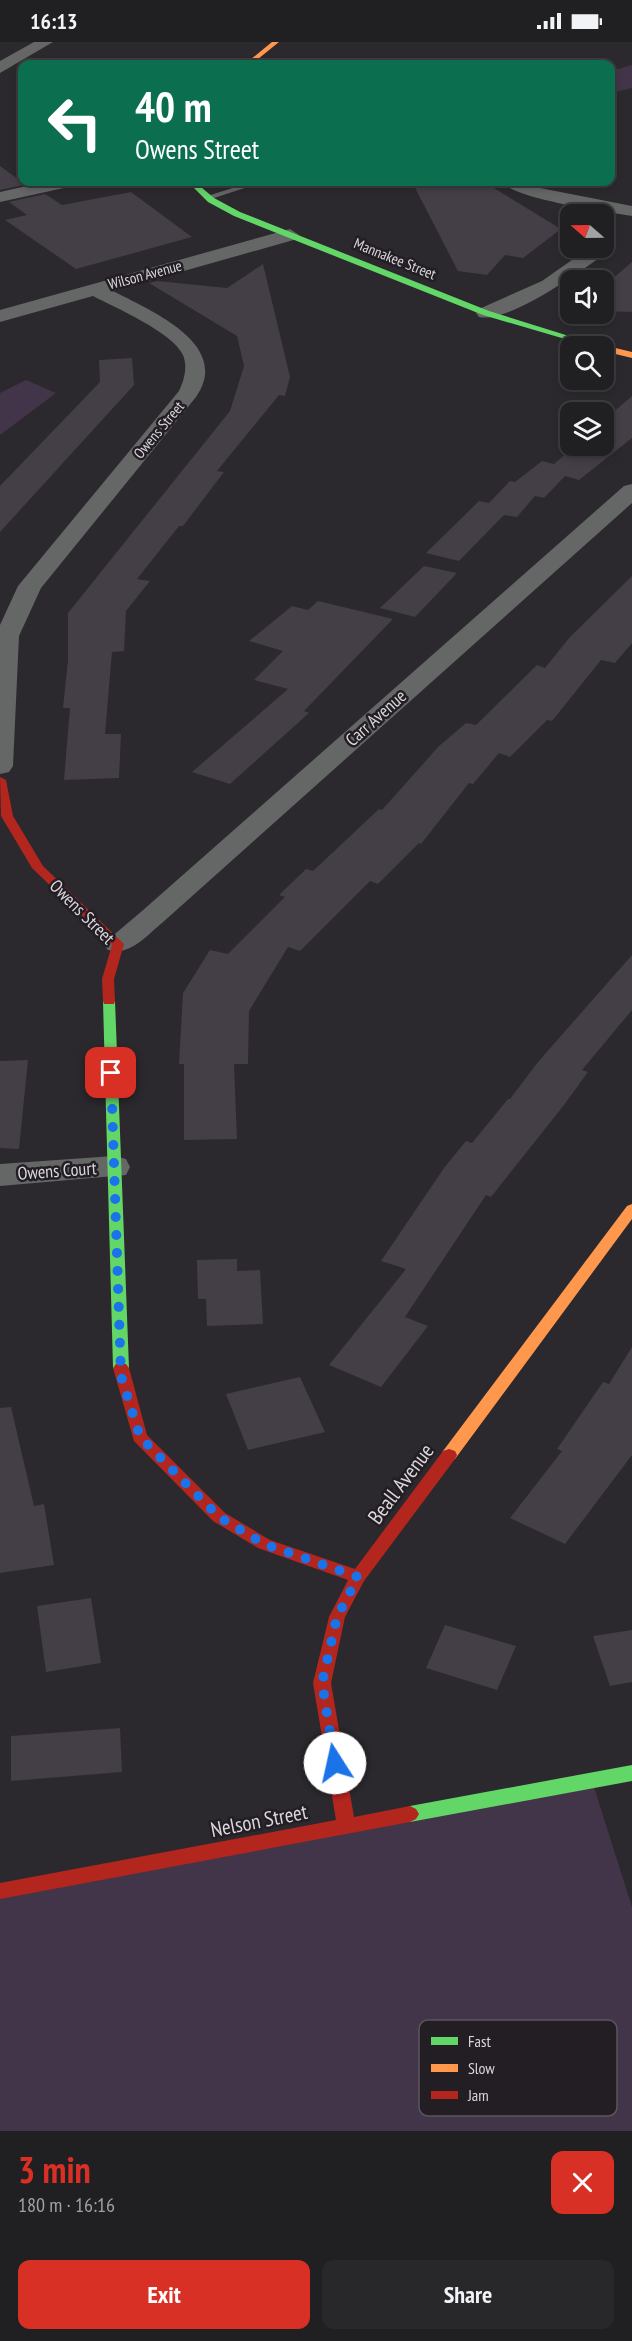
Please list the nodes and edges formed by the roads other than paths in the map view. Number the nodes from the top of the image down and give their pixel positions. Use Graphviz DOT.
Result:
graph roads {
  1 [pos="45,42"];
  2 [pos="276,42"];
  3 [pos="253,60"];
  4 [pos="0,68"];
  5 [pos="49,186"];
  6 [pos="196,186"];
  7 [pos="245,186"];
  8 [pos="521,186"];
  9 [pos="0,197"];
  10 [pos="208,197"];
  11 [pos="632,211"];
  12 [pos="290,235"];
  13 [pos="586,258"];
  14 [pos="95,289"];
  15 [pos="486,313"];
  16 [pos="0,316"];
  17 [pos="563,336"];
  18 [pos="614,351"];
  19 [pos="632,355"];
  20 [pos="632,491"];
  21 [pos="0,766"];
  22 [pos="0,780"];
  23 [pos="118,944"];
  24 [pos="114,1167"];
  25 [pos="0,1175"];
  26 [pos="632,1209"];
  27 [pos="358,1577"];
  28 [pos="632,1773"];
  29 [pos="346,1826"];
  30 [pos="0,1890"];
  1 -- 4 [label="street"];
  2 -- 3 [label="street"];
  5 -- 9 [label="street"];
  6 -- 10 [label="street, Mannakee Street"];
  7 -- 10 [label="lane"];
  8 -- 11 [label="street"];
  10 -- 12 [label="street, Mannakee Street"];
  12 -- 14 [label="street, Wilson Avenue"];
  12 -- 15 [label="street, Mannakee Street"];
  13 -- 15 [label="street"];
  14 -- 16 [label="street, Wilson Avenue"];
  14 -- 21 [label="street, Owens Street"];
  15 -- 17 [label="street, Mannakee Street"];
  18 -- 19 [label="street"];
  20 -- 23 [label="street, Carr Avenue"];
  22 -- 23 [label="street, Owens Street"];
  23 -- 24 [label="street, Owens Street"];
  24 -- 25 [label="street, Owens Court"];
  24 -- 27 [label="street, Owens Street"];
  26 -- 27 [label="street, Beall Avenue"];
  27 -- 29 [label="street, Beall Avenue"];
  28 -- 29 [label="street, Nelson Street"];
  29 -- 30 [label="street, Nelson Street"];
}
